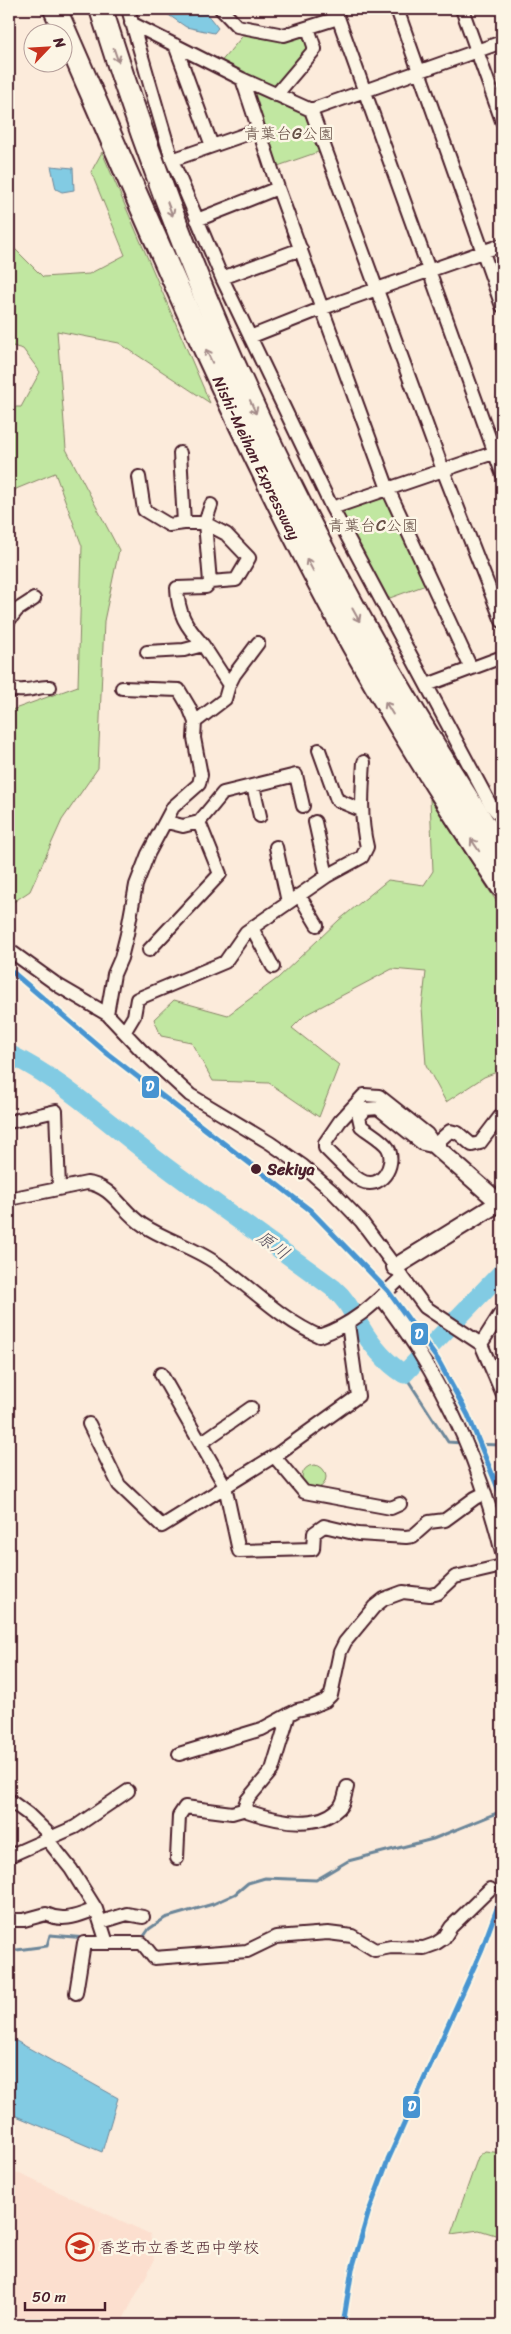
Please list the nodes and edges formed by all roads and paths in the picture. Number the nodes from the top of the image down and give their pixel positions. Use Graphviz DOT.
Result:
graph roads {
  1 [pos="55,9"];
  2 [pos="101,9"];
  3 [pos="128,9"];
  4 [pos="221,9"];
  5 [pos="396,9"];
  6 [pos="462,9"];
  7 [pos="337,13"];
  8 [pos="131,23"];
  9 [pos="308,28"];
  10 [pos="502,42"];
  11 [pos="175,45"];
  12 [pos="476,51"];
  13 [pos="419,71"];
  14 [pos="242,80"];
  15 [pos="364,91"];
  16 [pos="276,95"];
  17 [pos="311,110"];
  18 [pos="502,122"];
  19 [pos="258,130"];
  20 [pos="212,146"];
  21 [pos="172,160"];
  22 [pos="278,188"];
  23 [pos="197,220"];
  24 [pos="502,245"];
  25 [pos="301,249"];
  26 [pos="483,252"];
  27 [pos="428,270"];
  28 [pos="222,278"];
  29 [pos="377,289"];
  30 [pos="502,306"];
  31 [pos="323,308"];
  32 [pos="250,337"];
  33 [pos="499,451"];
  34 [pos="180,453"];
  35 [pos="443,470"];
  36 [pos="502,473"];
  37 [pos="138,477"];
  38 [pos="388,489"];
  39 [pos="211,505"];
  40 [pos="332,508"];
  41 [pos="184,522"];
  42 [pos="205,523"];
  43 [pos="210,582"];
  44 [pos="34,599"];
  45 [pos="9,620"];
  46 [pos="502,621"];
  47 [pos="258,643"];
  48 [pos="203,645"];
  49 [pos="146,652"];
  50 [pos="502,657"];
  51 [pos="471,668"];
  52 [pos="229,685"];
  53 [pos="427,685"];
  54 [pos="50,687"];
  55 [pos="122,688"];
  56 [pos="9,690"];
  57 [pos="195,722"];
  58 [pos="320,750"];
  59 [pos="364,762"];
  60 [pos="253,786"];
  61 [pos="303,806"];
  62 [pos="361,810"];
  63 [pos="260,816"];
  64 [pos="502,818"];
  65 [pos="167,822"];
  66 [pos="199,822"];
  67 [pos="315,822"];
  68 [pos="276,847"];
  69 [pos="502,852"];
  70 [pos="327,876"];
  71 [pos="502,886"];
  72 [pos="294,898"];
  73 [pos="317,925"];
  74 [pos="252,928"];
  75 [pos="9,950"];
  76 [pos="148,950"];
  77 [pos="274,967"];
  78 [pos="107,1014"];
  79 [pos="125,1031"];
  80 [pos="502,1114"];
  81 [pos="9,1122"];
  82 [pos="436,1147"];
  83 [pos="59,1188"];
  84 [pos="9,1199"];
  85 [pos="502,1202"];
  86 [pos="399,1272"];
  87 [pos="382,1299"];
  88 [pos="502,1311"];
  89 [pos="348,1324"];
  90 [pos="481,1344"];
  91 [pos="161,1374"];
  92 [pos="502,1393"];
  93 [pos="251,1408"];
  94 [pos="89,1424"];
  95 [pos="202,1444"];
  96 [pos="274,1456"];
  97 [pos="225,1486"];
  98 [pos="485,1493"];
  99 [pos="400,1504"];
  100 [pos="502,1553"];
  101 [pos="502,1566"];
  102 [pos="289,1714"];
  103 [pos="179,1754"];
  104 [pos="347,1787"];
  105 [pos="128,1791"];
  106 [pos="9,1800"];
  107 [pos="246,1809"];
  108 [pos="49,1838"];
  109 [pos="9,1856"];
  110 [pos="177,1858"];
  111 [pos="490,1889"];
  112 [pos="96,1909"];
  113 [pos="143,1916"];
  114 [pos="9,1920"];
  115 [pos="101,1922"];
  116 [pos="107,1943"];
  117 [pos="76,1993"];
  71 -- 1 [label="highway, Nishi-Meihan Expressway, one-way"];
  2 -- 69 [label="highway, Nishi-Meihan Expressway, one-way"];
  3 -- 8 [label="street"];
  4 -- 9 [label="street"];
  5 -- 13 [label="street"];
  6 -- 12 [label="street"];
  7 -- 9 [label="street"];
  7 -- 15 [label="street"];
  8 -- 11 [label="street"];
  8 -- 21 [label="street"];
  9 -- 16 [label="street"];
  10 -- 12 [label="street"];
  11 -- 14 [label="street"];
  11 -- 20 [label="street"];
  12 -- 13 [label="street"];
  12 -- 18 [label="street"];
  13 -- 15 [label="street"];
  13 -- 26 [label="street"];
  14 -- 16 [label="street"];
  14 -- 19 [label="street"];
  15 -- 17 [label="street"];
  15 -- 27 [label="street"];
  16 -- 17 [label="street"];
  17 -- 29 [label="street"];
  19 -- 20 [label="street"];
  19 -- 22 [label="street"];
  20 -- 21 [label="street"];
  21 -- 23 [label="street"];
  22 -- 23 [label="street"];
  22 -- 25 [label="street"];
  23 -- 28 [label="street"];
  24 -- 26 [label="street"];
  25 -- 28 [label="street"];
  25 -- 31 [label="street"];
  26 -- 27 [label="street"];
  26 -- 30 [label="street"];
  27 -- 29 [label="street"];
  27 -- 33 [label="street"];
  28 -- 32 [label="street"];
  29 -- 31 [label="street"];
  29 -- 35 [label="street"];
  31 -- 32 [label="street"];
  31 -- 38 [label="street"];
  32 -- 40 [label="street"];
  33 -- 35 [label="street"];
  33 -- 36 [label="street"];
  34 -- 41 [label="street"];
  35 -- 38 [label="street"];
  35 -- 46 [label="street"];
  37 -- 41 [label="street"];
  38 -- 40 [label="street"];
  38 -- 51 [label="street"];
  39 -- 42 [label="street"];
  40 -- 53 [label="street"];
  41 -- 42 [label="street"];
  42 -- 43 [label="street"];
  42 -- 43 [label="street"];
  43 -- 48 [label="street"];
  44 -- 45 [label="street"];
  47 -- 52 [label="street"];
  48 -- 49 [label="street"];
  48 -- 52 [label="street"];
  50 -- 51 [label="street"];
  51 -- 53 [label="street"];
  52 -- 57 [label="street"];
  53 -- 64 [label="street"];
  54 -- 56 [label="street"];
  55 -- 57 [label="street"];
  57 -- 65 [label="street"];
  58 -- 62 [label="street"];
  59 -- 62 [label="street"];
  60 -- 61 [label="street"];
  60 -- 63 [label="street"];
  60 -- 66 [label="street"];
  62 -- 70 [label="street"];
  65 -- 66 [label="street"];
  65 -- 78 [label="street"];
  66 -- 76 [label="street"];
  67 -- 70 [label="street"];
  68 -- 72 [label="street"];
  70 -- 72 [label="street"];
  72 -- 73 [label="street"];
  72 -- 74 [label="street"];
  74 -- 77 [label="street"];
  74 -- 79 [label="street"];
  75 -- 78 [label="street"];
  78 -- 79 [label="street"];
  79 -- 86 [label="street"];
  80 -- 82 [label="street"];
  81 -- 83 [label="street"];
  82 -- 82 [label="street"];
  82 -- 85 [label="street"];
  83 -- 84 [label="street"];
  83 -- 89 [label="street"];
  85 -- 86 [label="street"];
  86 -- 87 [label="street"];
  86 -- 90 [label="street"];
  87 -- 89 [label="street"];
  87 -- 98 [label="street"];
  88 -- 90 [label="street"];
  89 -- 96 [label="street"];
  90 -- 92 [label="street"];
  91 -- 95 [label="street"];
  93 -- 95 [label="street"];
  94 -- 97 [label="street"];
  95 -- 97 [label="street"];
  96 -- 97 [label="street"];
  96 -- 99 [label="street"];
  97 -- 98 [label="street"];
  98 -- 100 [label="street"];
  101 -- 102 [label="street"];
  102 -- 103 [label="street"];
  102 -- 107 [label="street"];
  104 -- 107 [label="street"];
  105 -- 108 [label="street"];
  106 -- 108 [label="street"];
  107 -- 110 [label="street"];
  108 -- 109 [label="street"];
  108 -- 112 [label="street"];
  111 -- 116 [label="street"];
  112 -- 114 [label="street"];
  112 -- 115 [label="street"];
  113 -- 115 [label="street"];
  115 -- 116 [label="street"];
  116 -- 117 [label="street"];
}
